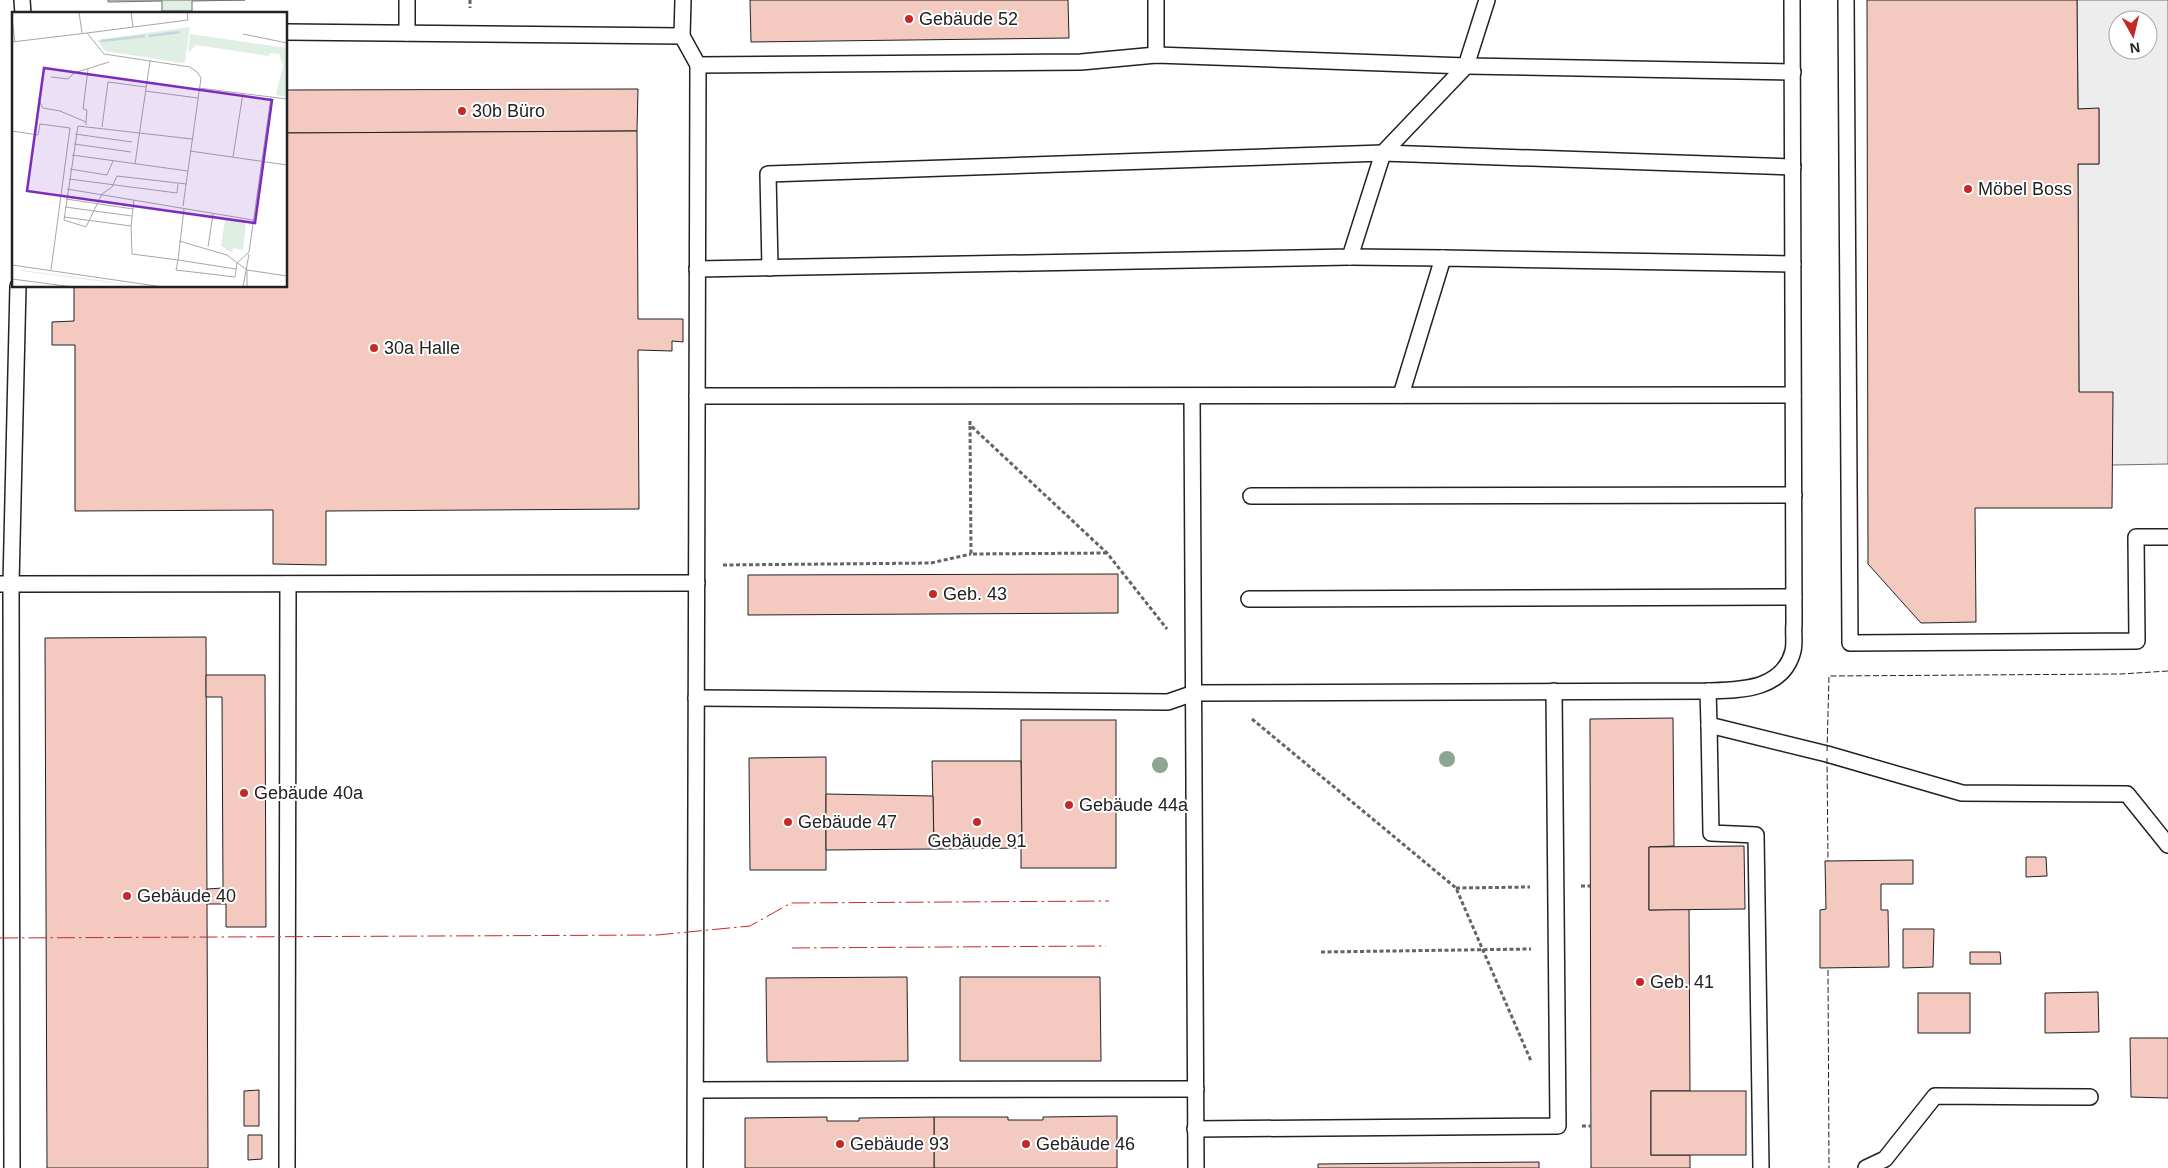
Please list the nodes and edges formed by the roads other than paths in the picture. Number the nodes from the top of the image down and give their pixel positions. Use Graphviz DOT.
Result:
graph roads {
  1 [pos="407,0"];
  2 [pos="683,0"];
  3 [pos="1156,0"];
  4 [pos="1487,0"];
  5 [pos="1792,0"];
  6 [pos="1846,0"];
  7 [pos="288,32"];
  8 [pos="408,33"];
  9 [pos="682,36"];
  10 [pos="1156,55"];
  11 [pos="698,64"];
  12 [pos="1466,66"];
  13 [pos="1793,72"];
  14 [pos="1382,153"];
  15 [pos="1793,166"];
  16 [pos="1350,257"];
  17 [pos="1443,258"];
  18 [pos="1793,264"];
  19 [pos="770,268"];
  20 [pos="697,269"];
  21 [pos="18,288"];
  22 [pos="1794,395"];
  23 [pos="697,396"];
  24 [pos="1192,396"];
  25 [pos="1401,396"];
  26 [pos="1794,495"];
  27 [pos="1251,496"];
  28 [pos="2168,537"];
  29 [pos="697,583"];
  30 [pos="6,584"];
  31 [pos="288,584"];
  32 [pos="1794,597"];
  33 [pos="1249,599"];
  34 [pos="1554,691"];
  35 [pos="1708,691"];
  36 [pos="1194,693"];
  37 [pos="696,698"];
  38 [pos="1709,725"];
  39 [pos="2168,845"];
  40 [pos="1196,1088"];
  41 [pos="696,1090"];
  42 [pos="2090,1097"];
  43 [pos="1196,1129"];
  44 [pos="12,1168"];
  45 [pos="287,1168"];
  46 [pos="695,1168"];
  47 [pos="1196,1168"];
  48 [pos="1761,1168"];
  49 [pos="1866,1168"];
  1 -- 8 [label="lane"];
  2 -- 9 [label="lane"];
  3 -- 10 [label="lane"];
  4 -- 12 [label="lane"];
  5 -- 13 [label="lane"];
  6 -- 28 [label="lane"];
  7 -- 8 [label="lane"];
  8 -- 9 [label="lane"];
  9 -- 11 [label="lane"];
  10 -- 11 [label="lane"];
  10 -- 12 [label="lane"];
  11 -- 20 [label="lane"];
  12 -- 13 [label="lane"];
  12 -- 14 [label="lane"];
  13 -- 15 [label="lane"];
  14 -- 15 [label="lane"];
  14 -- 16 [label="lane"];
  14 -- 19 [label="lane"];
  15 -- 18 [label="lane"];
  16 -- 17 [label="lane"];
  16 -- 19 [label="lane"];
  17 -- 18 [label="lane"];
  17 -- 25 [label="lane"];
  18 -- 22 [label="lane"];
  19 -- 20 [label="lane"];
  20 -- 23 [label="lane"];
  21 -- 30 [label="lane"];
  22 -- 25 [label="lane"];
  22 -- 26 [label="lane"];
  23 -- 24 [label="lane"];
  23 -- 29 [label="lane"];
  24 -- 25 [label="lane"];
  24 -- 36 [label="lane"];
  26 -- 27 [label="lane"];
  26 -- 32 [label="lane"];
  29 -- 31 [label="lane"];
  29 -- 37 [label="lane"];
  30 -- 31 [label="lane"];
  30 -- 44 [label="lane"];
  31 -- 45 [label="lane"];
  32 -- 33 [label="lane"];
  32 -- 35 [label="lane"];
  34 -- 35 [label="lane"];
  34 -- 36 [label="lane"];
  34 -- 43 [label="lane"];
  35 -- 38 [label="lane"];
  36 -- 37 [label="lane"];
  36 -- 40 [label="lane"];
  37 -- 41 [label="lane"];
  38 -- 39 [label="lane"];
  38 -- 48 [label="lane"];
  40 -- 41 [label="lane"];
  40 -- 43 [label="lane"];
  41 -- 46 [label="lane"];
  42 -- 49 [label="lane"];
  43 -- 47 [label="lane"];
}
